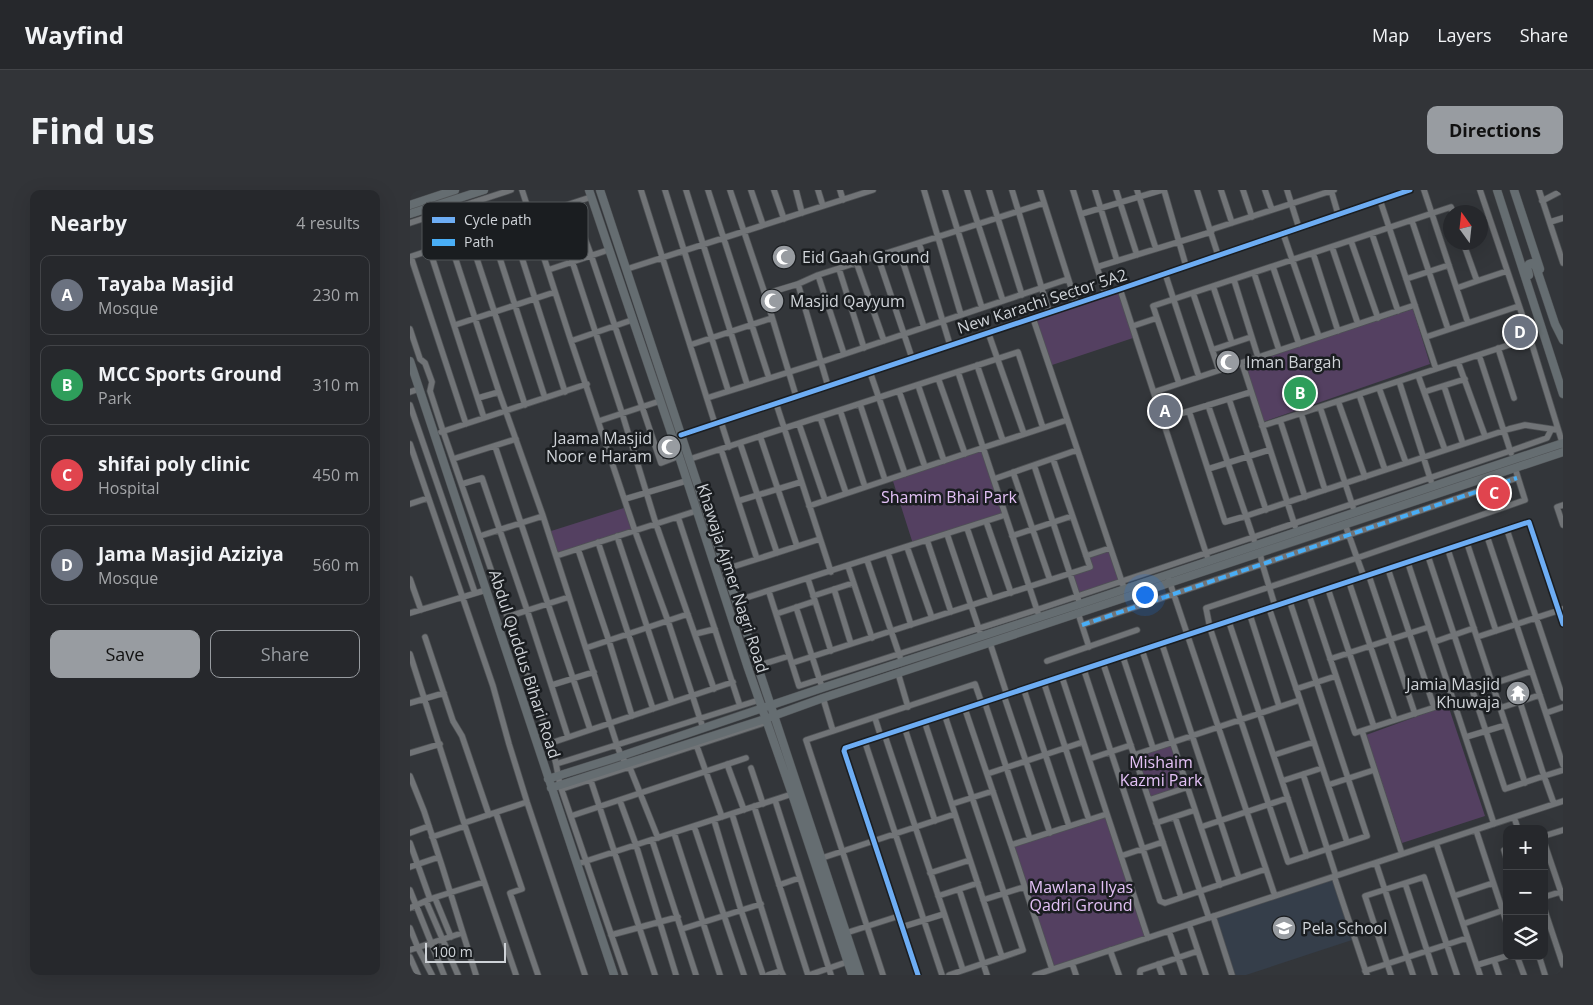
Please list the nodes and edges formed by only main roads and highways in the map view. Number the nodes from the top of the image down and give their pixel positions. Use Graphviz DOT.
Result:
graph roads {
  1 [pos="455,190"];
  2 [pos="484,190"];
  3 [pos="600,190"];
  4 [pos="1497,190"];
  5 [pos="1514,190"];
  6 [pos="590,194"];
  7 [pos="447,202"];
  8 [pos="410,205"];
  9 [pos="422,210"];
  10 [pos="410,214"];
  11 [pos="614,233"];
  12 [pos="604,237"];
  13 [pos="1563,340"];
  14 [pos="1547,344"];
  15 [pos="410,361"];
  16 [pos="657,361"];
  17 [pos="648,365"];
  18 [pos="1563,394"];
  19 [pos="1563,443"];
  20 [pos="1563,452"];
  21 [pos="700,488"];
  22 [pos="690,492"];
  23 [pos="766,707"];
  24 [pos="774,716"];
  25 [pos="766,721"];
  26 [pos="548,779"];
  27 [pos="551,788"];
  28 [pos="614,975"];
  29 [pos="852,975"];
  30 [pos="860,975"];
  1 -- 8 [label="main road"];
  2 -- 7 [label="main road"];
  3 -- 11 [label="main road, Khawaja Ajmer Nagri Road"];
  4 -- 14 [label="main road"];
  5 -- 13 [label="main road"];
  6 -- 12 [label="main road, Khawaja Ajmer Nagri Road"];
  9 -- 10 [label="main road"];
  11 -- 12 [label="main road"];
  11 -- 16 [label="main road, Khawaja Ajmer Nagri Road"];
  12 -- 17 [label="main road, Khawaja Ajmer Nagri Road"];
  13 -- 14 [label="main road"];
  14 -- 18 [label="main road"];
  15 -- 26 [label="main road, Abdul Quddus Bihari Road"];
  16 -- 17 [label="main road"];
  16 -- 21 [label="main road, Khawaja Ajmer Nagri Road"];
  17 -- 22 [label="main road, Khawaja Ajmer Nagri Road"];
  19 -- 23 [label="main road"];
  20 -- 24 [label="main road"];
  21 -- 22 [label="main road"];
  21 -- 23 [label="main road, Khawaja Ajmer Nagri Road"];
  22 -- 23 [label="main road, Khawaja Ajmer Nagri Road"];
  23 -- 24 [label="main road, Khawaja Ajmer Nagri Road"];
  23 -- 25 [label="main road, Khawaja Ajmer Nagri Road"];
  23 -- 26 [label="main road"];
  24 -- 25 [label="main road"];
  24 -- 30 [label="main road, Khawaja Ajmer Nagri Road"];
  25 -- 27 [label="main road"];
  25 -- 29 [label="main road, Khawaja Ajmer Nagri Road"];
  26 -- 27 [label="main road, Abdul Quddus Bihari Road"];
  27 -- 28 [label="main road, Abdul Quddus Bihari Road"];
}
